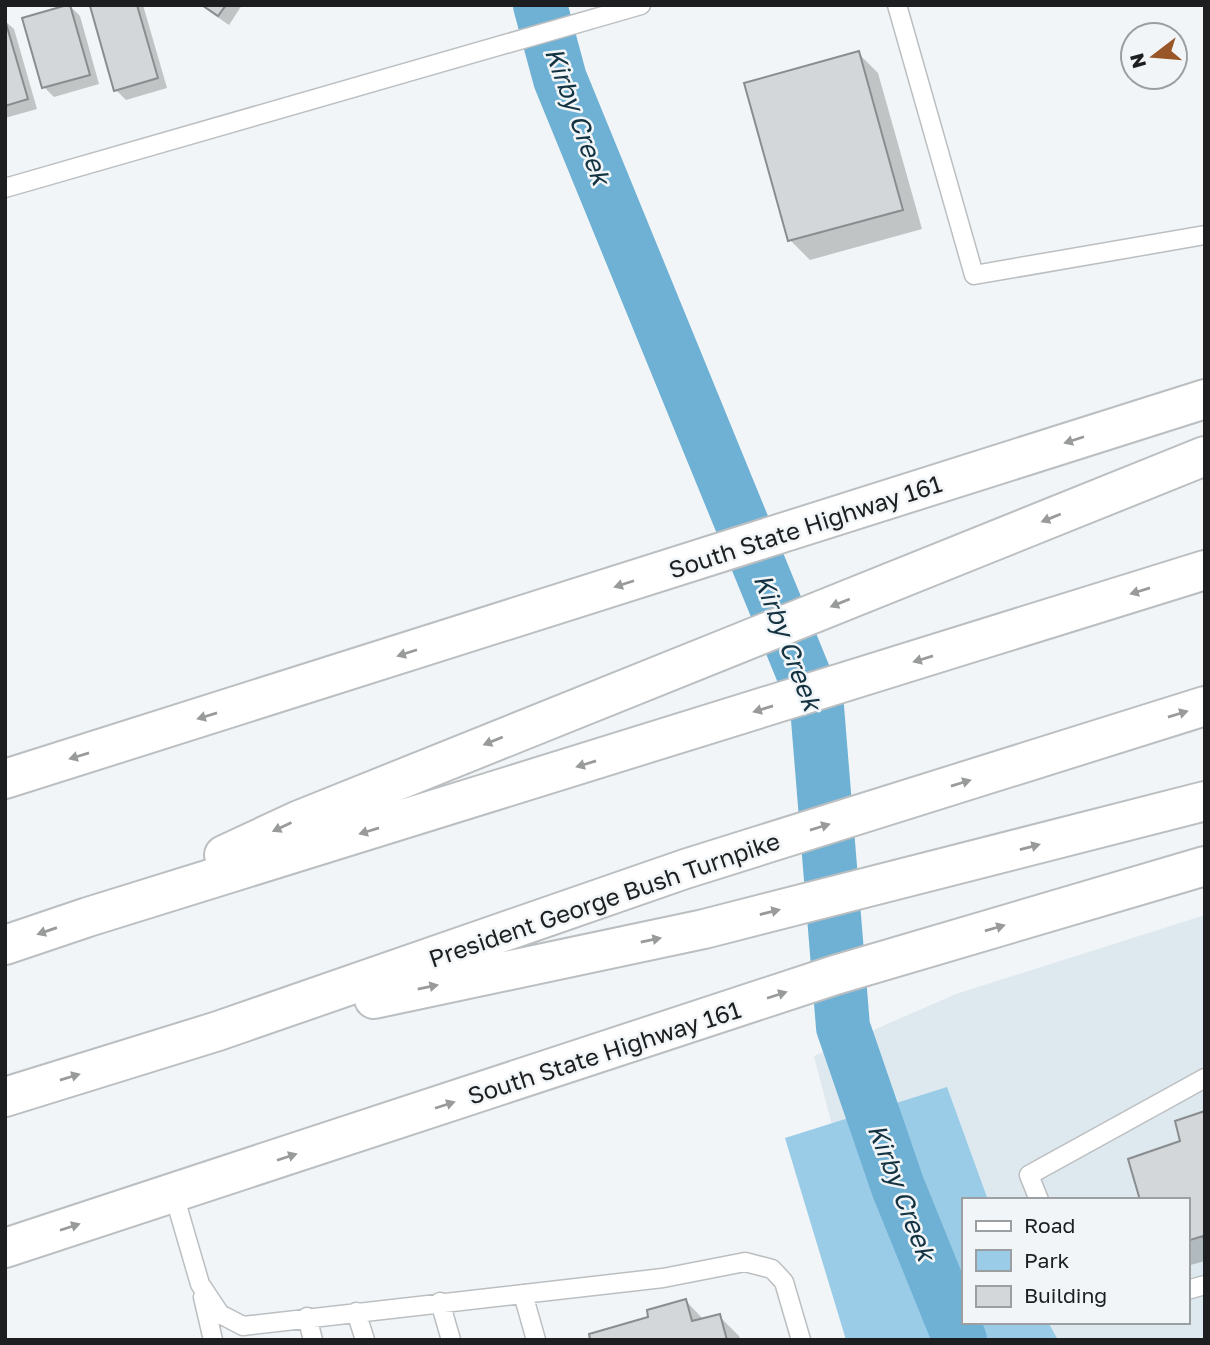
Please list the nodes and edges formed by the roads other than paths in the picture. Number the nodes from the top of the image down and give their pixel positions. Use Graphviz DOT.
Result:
graph roads {
  1 [pos="641,5"];
  2 [pos="897,5"];
  3 [pos="5,188"];
  4 [pos="1205,235"];
  5 [pos="1205,399"];
  6 [pos="1205,456"];
  7 [pos="1205,570"];
  8 [pos="1205,706"];
  9 [pos="5,779"];
  10 [pos="1205,801"];
  11 [pos="1205,866"];
  12 [pos="88,917"];
  13 [pos="5,945"];
  14 [pos="218,1031"];
  15 [pos="1205,1078"];
  16 [pos="5,1097"];
  17 [pos="174,1195"];
  18 [pos="1039,1198"];
  19 [pos="5,1248"];
  20 [pos="200,1284"];
  21 [pos="523,1294"];
  22 [pos="440,1302"];
  23 [pos="356,1312"];
  24 [pos="307,1318"];
  25 [pos="213,1340"];
  26 [pos="313,1340"];
  27 [pos="365,1340"];
  28 [pos="451,1340"];
  29 [pos="536,1340"];
  30 [pos="802,1340"];
  1 -- 3 [label="lane"];
  2 -- 4 [label="lane"];
  5 -- 9 [label="main road, South State Highway 161, one-way"];
  6 -- 12 [label="main road, one-way"];
  7 -- 12 [label="main road, one-way"];
  14 -- 8 [label="main road, President George Bush Turnpike, one-way"];
  14 -- 10 [label="main road, one-way"];
  17 -- 11 [label="main road, South State Highway 161, one-way"];
  12 -- 13 [label="main road, one-way"];
  16 -- 14 [label="main road, President George Bush Turnpike, one-way"];
  15 -- 18 [label="lane"];
  19 -- 17 [label="main road, South State Highway 161, one-way"];
  17 -- 20 [label="lane"];
  20 -- 24 [label="lane"];
  20 -- 25 [label="lane"];
  21 -- 22 [label="lane"];
  21 -- 29 [label="lane"];
  21 -- 30 [label="lane"];
  22 -- 23 [label="lane"];
  22 -- 28 [label="lane"];
  23 -- 24 [label="lane"];
  23 -- 27 [label="lane"];
  24 -- 26 [label="lane"];
}
